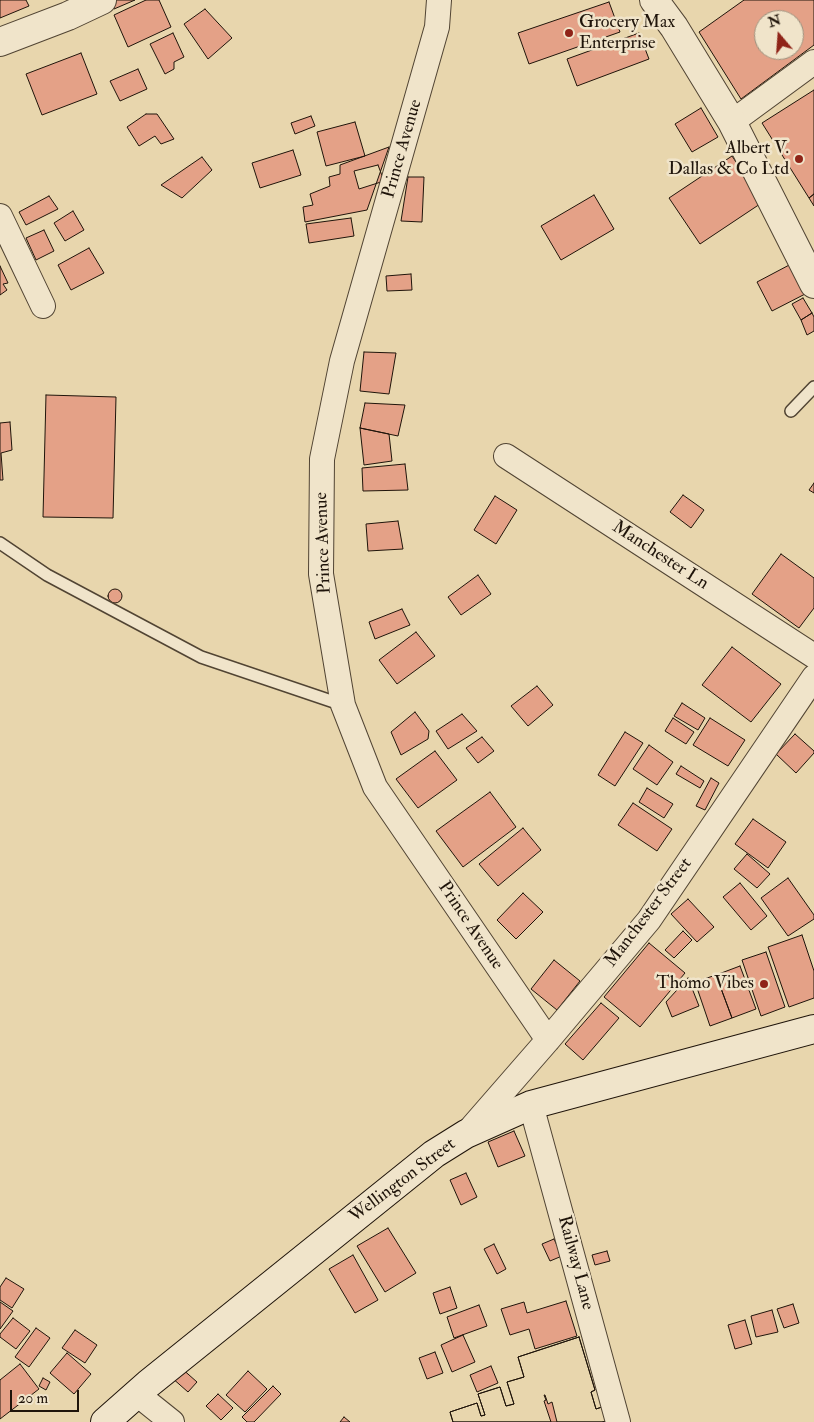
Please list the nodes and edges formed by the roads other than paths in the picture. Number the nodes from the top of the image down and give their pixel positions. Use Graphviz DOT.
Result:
graph roads {
  1 [pos="102,0"];
  2 [pos="439,0"];
  3 [pos="654,0"];
  4 [pos="0,42"];
  5 [pos="814,62"];
  6 [pos="732,122"];
  7 [pos="0,216"];
  8 [pos="814,284"];
  9 [pos="43,306"];
  10 [pos="814,387"];
  11 [pos="791,411"];
  12 [pos="506,456"];
  13 [pos="0,543"];
  14 [pos="814,656"];
  15 [pos="814,677"];
  16 [pos="342,705"];
  17 [pos="814,1029"];
  18 [pos="548,1040"];
  19 [pos="531,1105"];
  20 [pos="466,1134"];
  21 [pos="137,1394"];
  22 [pos="106,1422"];
  23 [pos="172,1422"];
  24 [pos="618,1422"];
  1 -- 4 [label="main road"];
  2 -- 16 [label="street, Prince Avenue"];
  3 -- 6 [label="main road"];
  5 -- 6 [label="street"];
  6 -- 8 [label="main road"];
  7 -- 9 [label="street"];
  10 -- 11 [label="lane"];
  12 -- 14 [label="street, Manchester Ln"];
  13 -- 16 [label="lane"];
  15 -- 18 [label="street, Manchester Street"];
  16 -- 18 [label="street, Prince Avenue"];
  17 -- 19 [label="main road, Wellington Street"];
  18 -- 20 [label="street, Manchester Street"];
  19 -- 20 [label="main road, Wellington Street"];
  19 -- 24 [label="street, Railway Lane"];
  20 -- 21 [label="main road, Wellington Street"];
  21 -- 22 [label="main road, Wellington Street"];
  21 -- 23 [label="street"];
}
